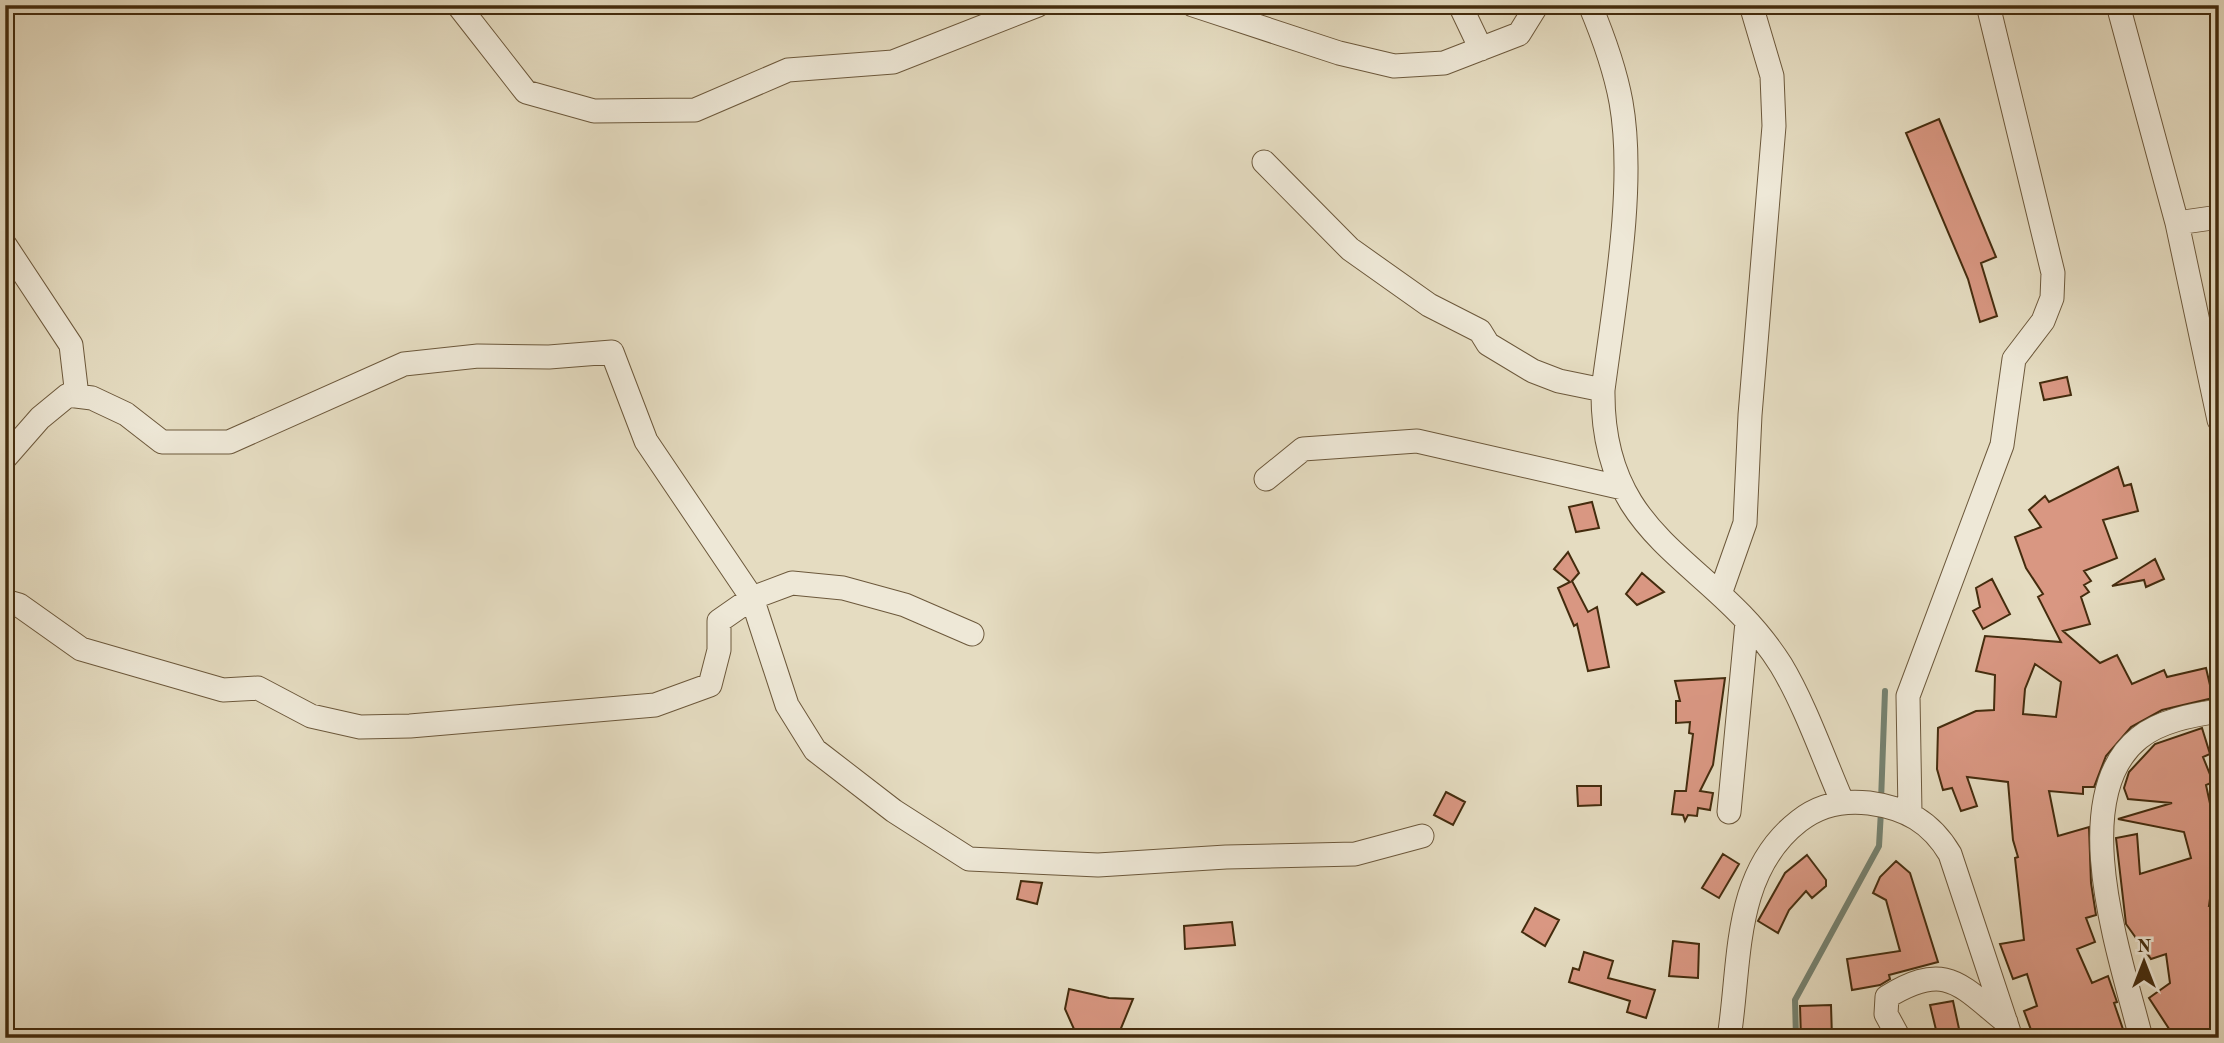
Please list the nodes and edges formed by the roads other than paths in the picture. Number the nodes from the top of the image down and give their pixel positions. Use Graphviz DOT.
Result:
graph roads {
  1 [pos="458,5"];
  2 [pos="1038,5"];
  3 [pos="1193,5"];
  4 [pos="1460,5"];
  5 [pos="1537,5"];
  6 [pos="1590,5"];
  7 [pos="1751,5"];
  8 [pos="2118,5"];
  9 [pos="1997,7"];
  10 [pos="1481,49"];
  11 [pos="1264,162"];
  12 [pos="2219,217"];
  13 [pos="2178,223"];
  14 [pos="5,246"];
  15 [pos="1603,390"];
  16 [pos="77,396"];
  17 [pos="2219,420"];
  18 [pos="5,458"];
  19 [pos="1266,479"];
  20 [pos="1623,488"];
  21 [pos="1720,594"];
  22 [pos="752,598"];
  23 [pos="5,601"];
  24 [pos="1747,622"];
  25 [pos="972,634"];
  26 [pos="2219,711"];
  27 [pos="1842,800"];
  28 [pos="1902,811"];
  29 [pos="1730,812"];
  30 [pos="1422,836"];
  31 [pos="2008,1030"];
  32 [pos="1729,1038"];
  33 [pos="1899,1038"];
  34 [pos="2141,1038"];
  1 -- 2 [label="street"];
  3 -- 10 [label="street"];
  4 -- 10 [label="street"];
  5 -- 10 [label="street"];
  6 -- 15 [label="street"];
  7 -- 21 [label="street"];
  8 -- 13 [label="street"];
  9 -- 28 [label="street"];
  11 -- 15 [label="street"];
  12 -- 13 [label="street"];
  13 -- 17 [label="street"];
  14 -- 16 [label="street"];
  15 -- 20 [label="street"];
  16 -- 18 [label="street"];
  16 -- 22 [label="street"];
  19 -- 20 [label="street"];
  20 -- 21 [label="street"];
  21 -- 24 [label="street"];
  22 -- 23 [label="street"];
  22 -- 25 [label="street"];
  22 -- 30 [label="street"];
  24 -- 27 [label="street"];
  24 -- 29 [label="street"];
  26 -- 34 [label="street"];
  27 -- 28 [label="street"];
  27 -- 32 [label="street"];
  28 -- 31 [label="street"];
  31 -- 33 [label="street"];
}
